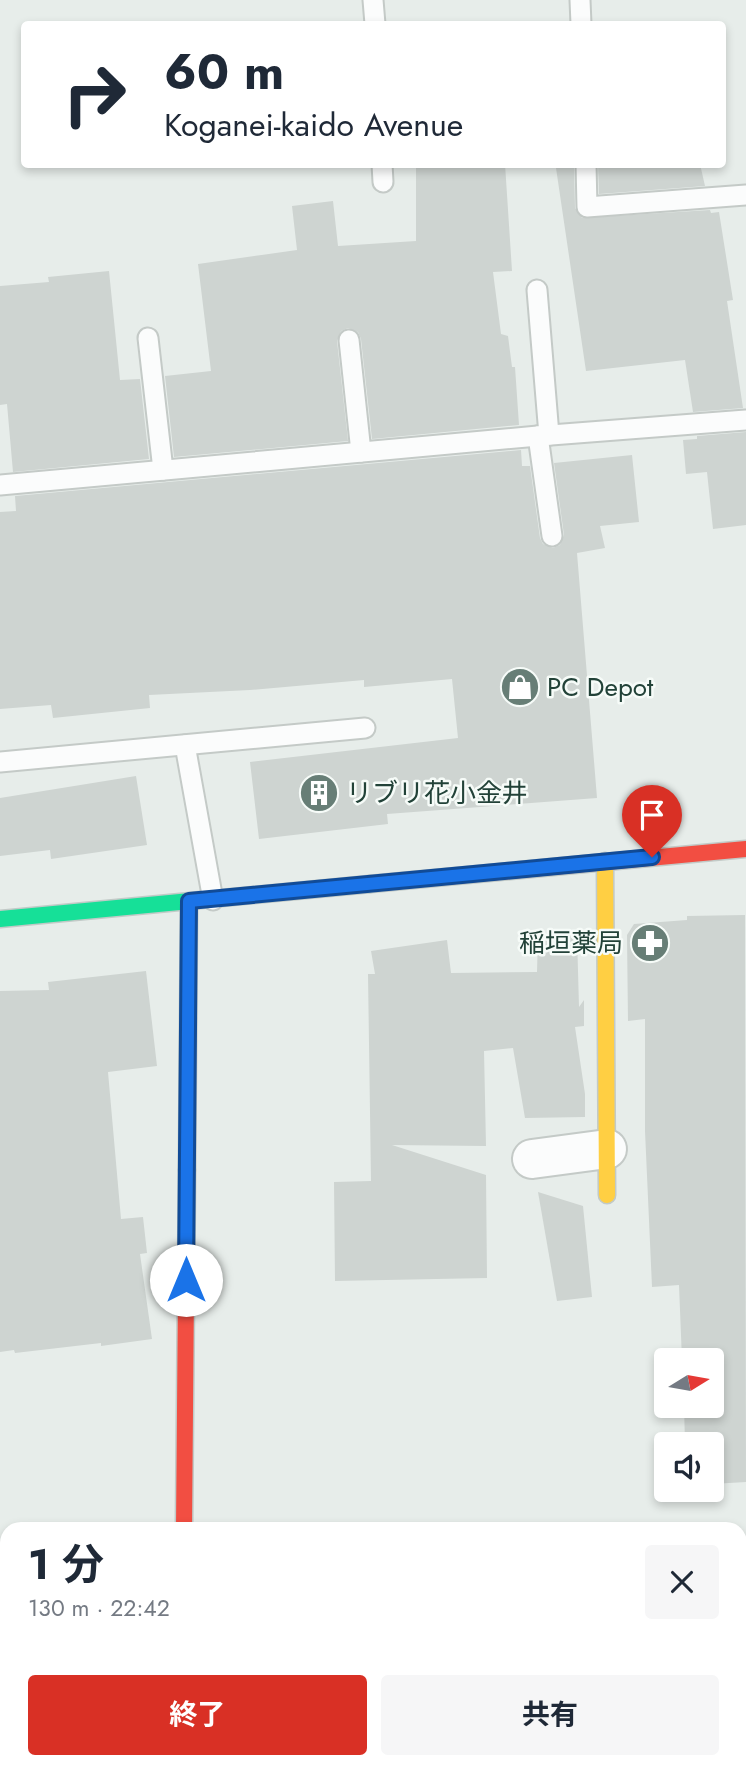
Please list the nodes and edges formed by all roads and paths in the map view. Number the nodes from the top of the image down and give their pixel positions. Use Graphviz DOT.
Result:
graph roads {
  1 [pos="373,0"];
  2 [pos="580,0"];
  3 [pos="375,21"];
  4 [pos="581,21"];
  5 [pos="586,168"];
  6 [pos="746,195"];
  7 [pos="537,290"];
  8 [pos="148,338"];
  9 [pos="349,340"];
  10 [pos="746,420"];
  11 [pos="543,436"];
  12 [pos="361,452"];
  13 [pos="163,470"];
  14 [pos="0,485"];
  15 [pos="552,536"];
  16 [pos="365,728"];
  17 [pos="185,745"];
  18 [pos="0,762"];
  19 [pos="746,849"];
  20 [pos="605,861"];
  21 [pos="213,900"];
  22 [pos="189,901"];
  23 [pos="0,919"];
  24 [pos="607,1149"];
  25 [pos="532,1159"];
  26 [pos="607,1195"];
  27 [pos="184,1522"];
  1 -- 3 [label="lane"];
  2 -- 4 [label="lane"];
  5 -- 6 [label="lane"];
  7 -- 11 [label="lane"];
  8 -- 13 [label="lane"];
  9 -- 12 [label="lane"];
  10 -- 11 [label="lane"];
  11 -- 12 [label="lane"];
  11 -- 15 [label="lane"];
  12 -- 13 [label="lane"];
  13 -- 14 [label="lane"];
  16 -- 17 [label="lane"];
  17 -- 18 [label="lane"];
  17 -- 21 [label="lane"];
  19 -- 20 [label="street"];
  20 -- 21 [label="street"];
  20 -- 24 [label="street"];
  21 -- 22 [label="street"];
  22 -- 23 [label="street"];
  22 -- 27 [label="street"];
  24 -- 25 [label="street"];
  24 -- 26 [label="street"];
}
